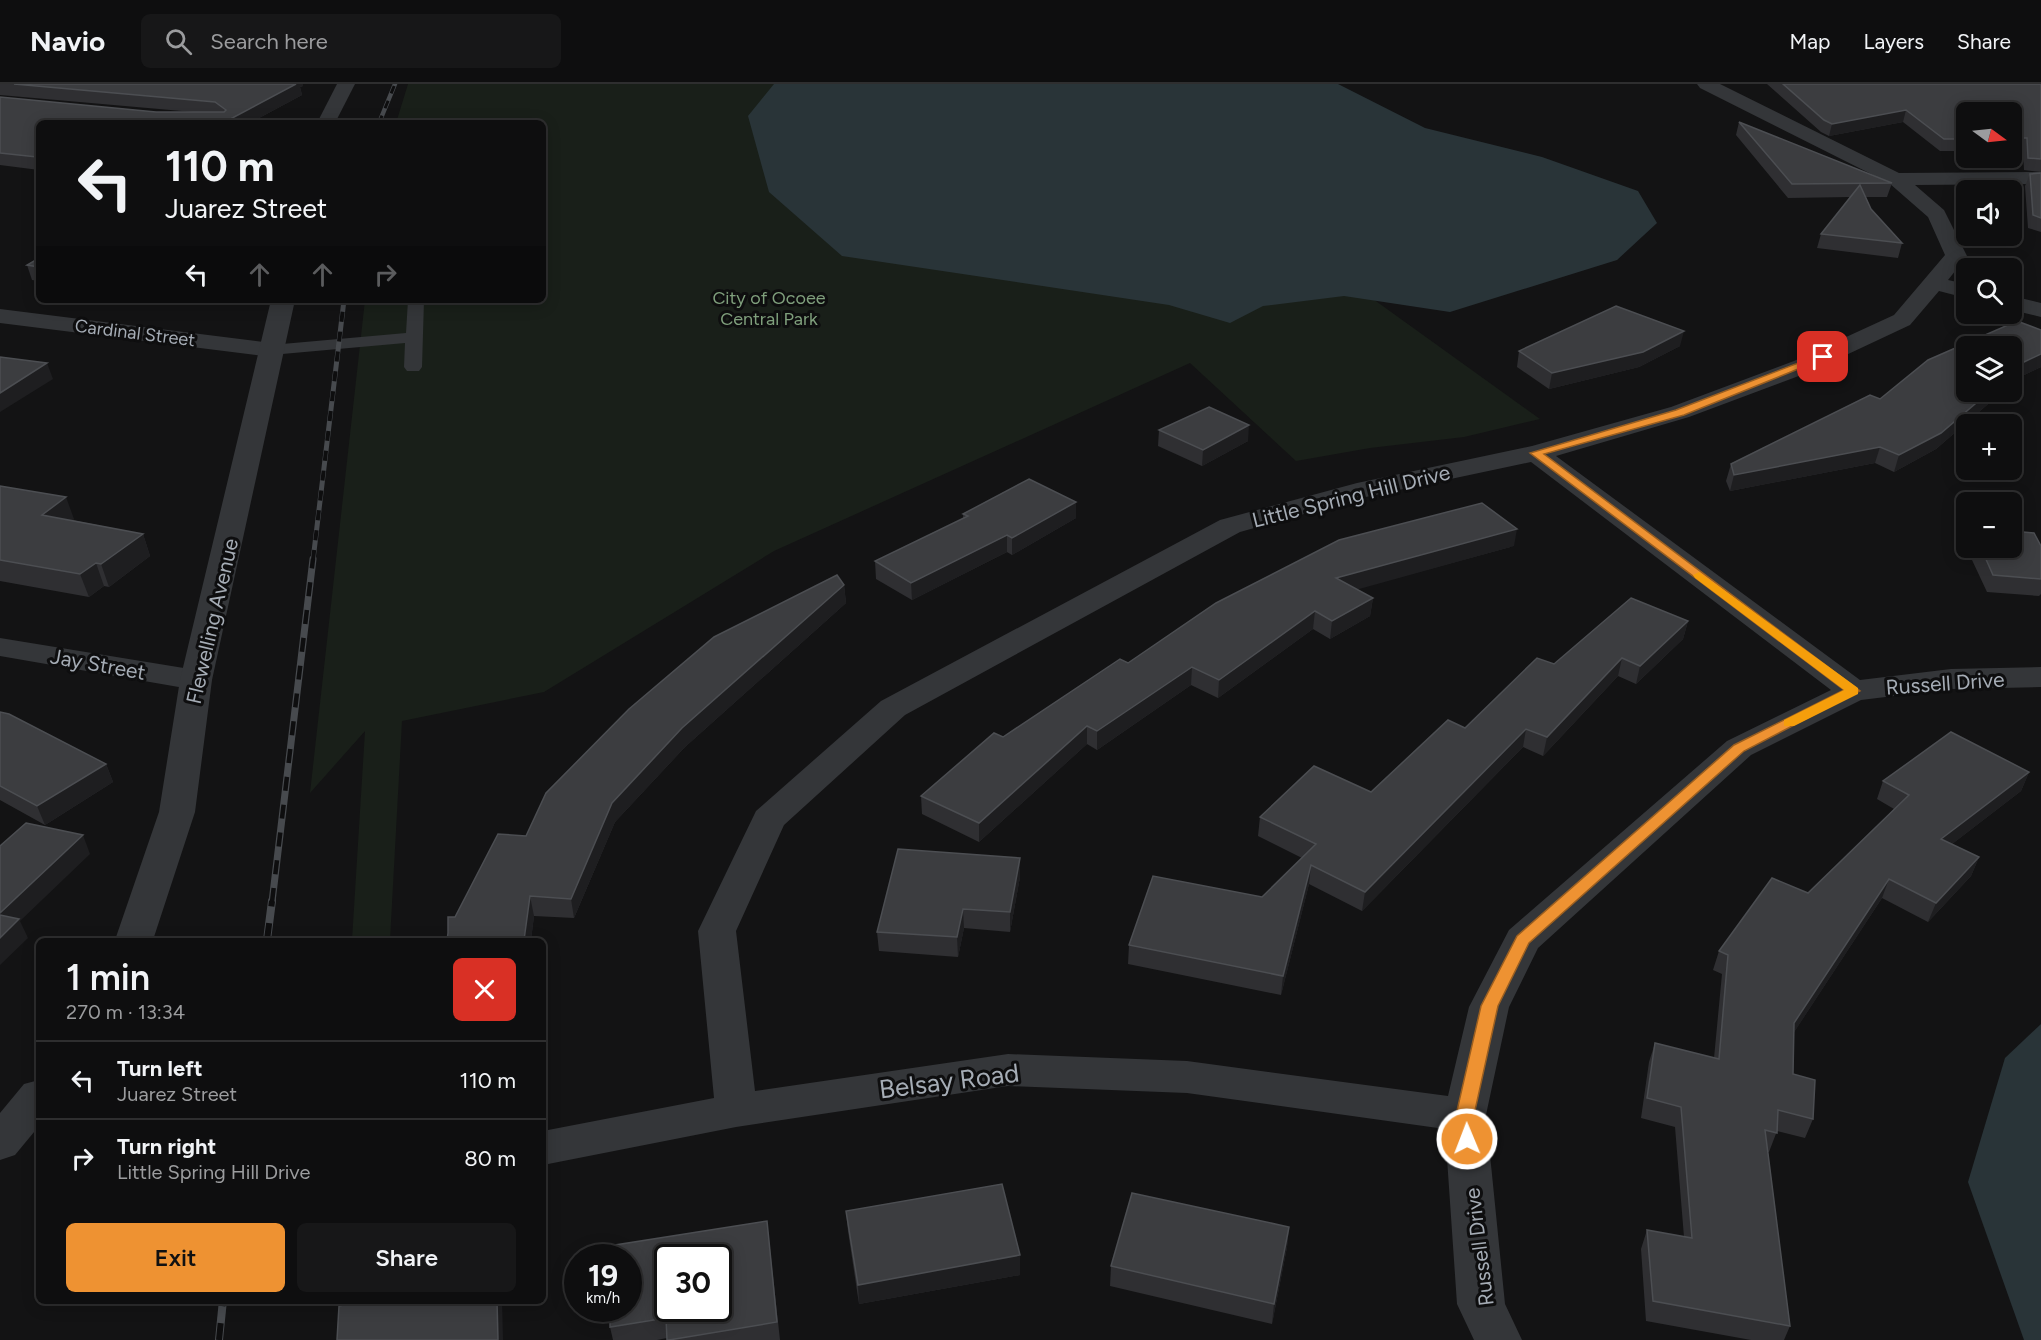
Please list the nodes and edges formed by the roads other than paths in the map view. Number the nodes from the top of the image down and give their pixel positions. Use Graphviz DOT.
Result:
graph roads {
  1 [pos="346,84"];
  2 [pos="1706,84"];
  3 [pos="328,120"];
  4 [pos="2041,178"];
  5 [pos="1896,179"];
  6 [pos="1934,283"];
  7 [pos="1956,288"];
  8 [pos="282,303"];
  9 [pos="416,303"];
  10 [pos="2022,305"];
  11 [pos="2041,310"];
  12 [pos="0,316"];
  13 [pos="414,337"];
  14 [pos="271,350"];
  15 [pos="413,367"];
  16 [pos="1536,453"];
  17 [pos="0,647"];
  18 [pos="2041,677"];
  19 [pos="196,680"];
  20 [pos="1853,691"];
  21 [pos="135,938"];
  22 [pos="36,1100"];
  23 [pos="736,1110"];
  24 [pos="1465,1115"];
  25 [pos="0,1143"];
  26 [pos="546,1147"];
  27 [pos="1498,1340"];
  1 -- 3 [label="street"];
  2 -- 5 [label="street, Little Spring Hill Drive"];
  4 -- 5 [label="street"];
  5 -- 6 [label="street, Little Spring Hill Drive"];
  6 -- 7 [label="street"];
  6 -- 16 [label="street, Little Spring Hill Drive"];
  8 -- 14 [label="street, Flewelling Avenue"];
  9 -- 13 [label="lane"];
  10 -- 11 [label="street"];
  12 -- 14 [label="street, Cardinal Street"];
  13 -- 14 [label="lane"];
  13 -- 15 [label="lane"];
  14 -- 19 [label="street, Flewelling Avenue"];
  16 -- 20 [label="street"];
  16 -- 23 [label="street, Little Spring Hill Drive"];
  17 -- 19 [label="street, Jay Street"];
  18 -- 20 [label="street, Russell Drive"];
  19 -- 21 [label="street, Flewelling Avenue"];
  20 -- 24 [label="street, Russell Drive"];
  22 -- 25 [label="street"];
  23 -- 24 [label="street, Belsay Road"];
  23 -- 26 [label="street, Belsay Road"];
  24 -- 27 [label="street, Russell Drive"];
}
